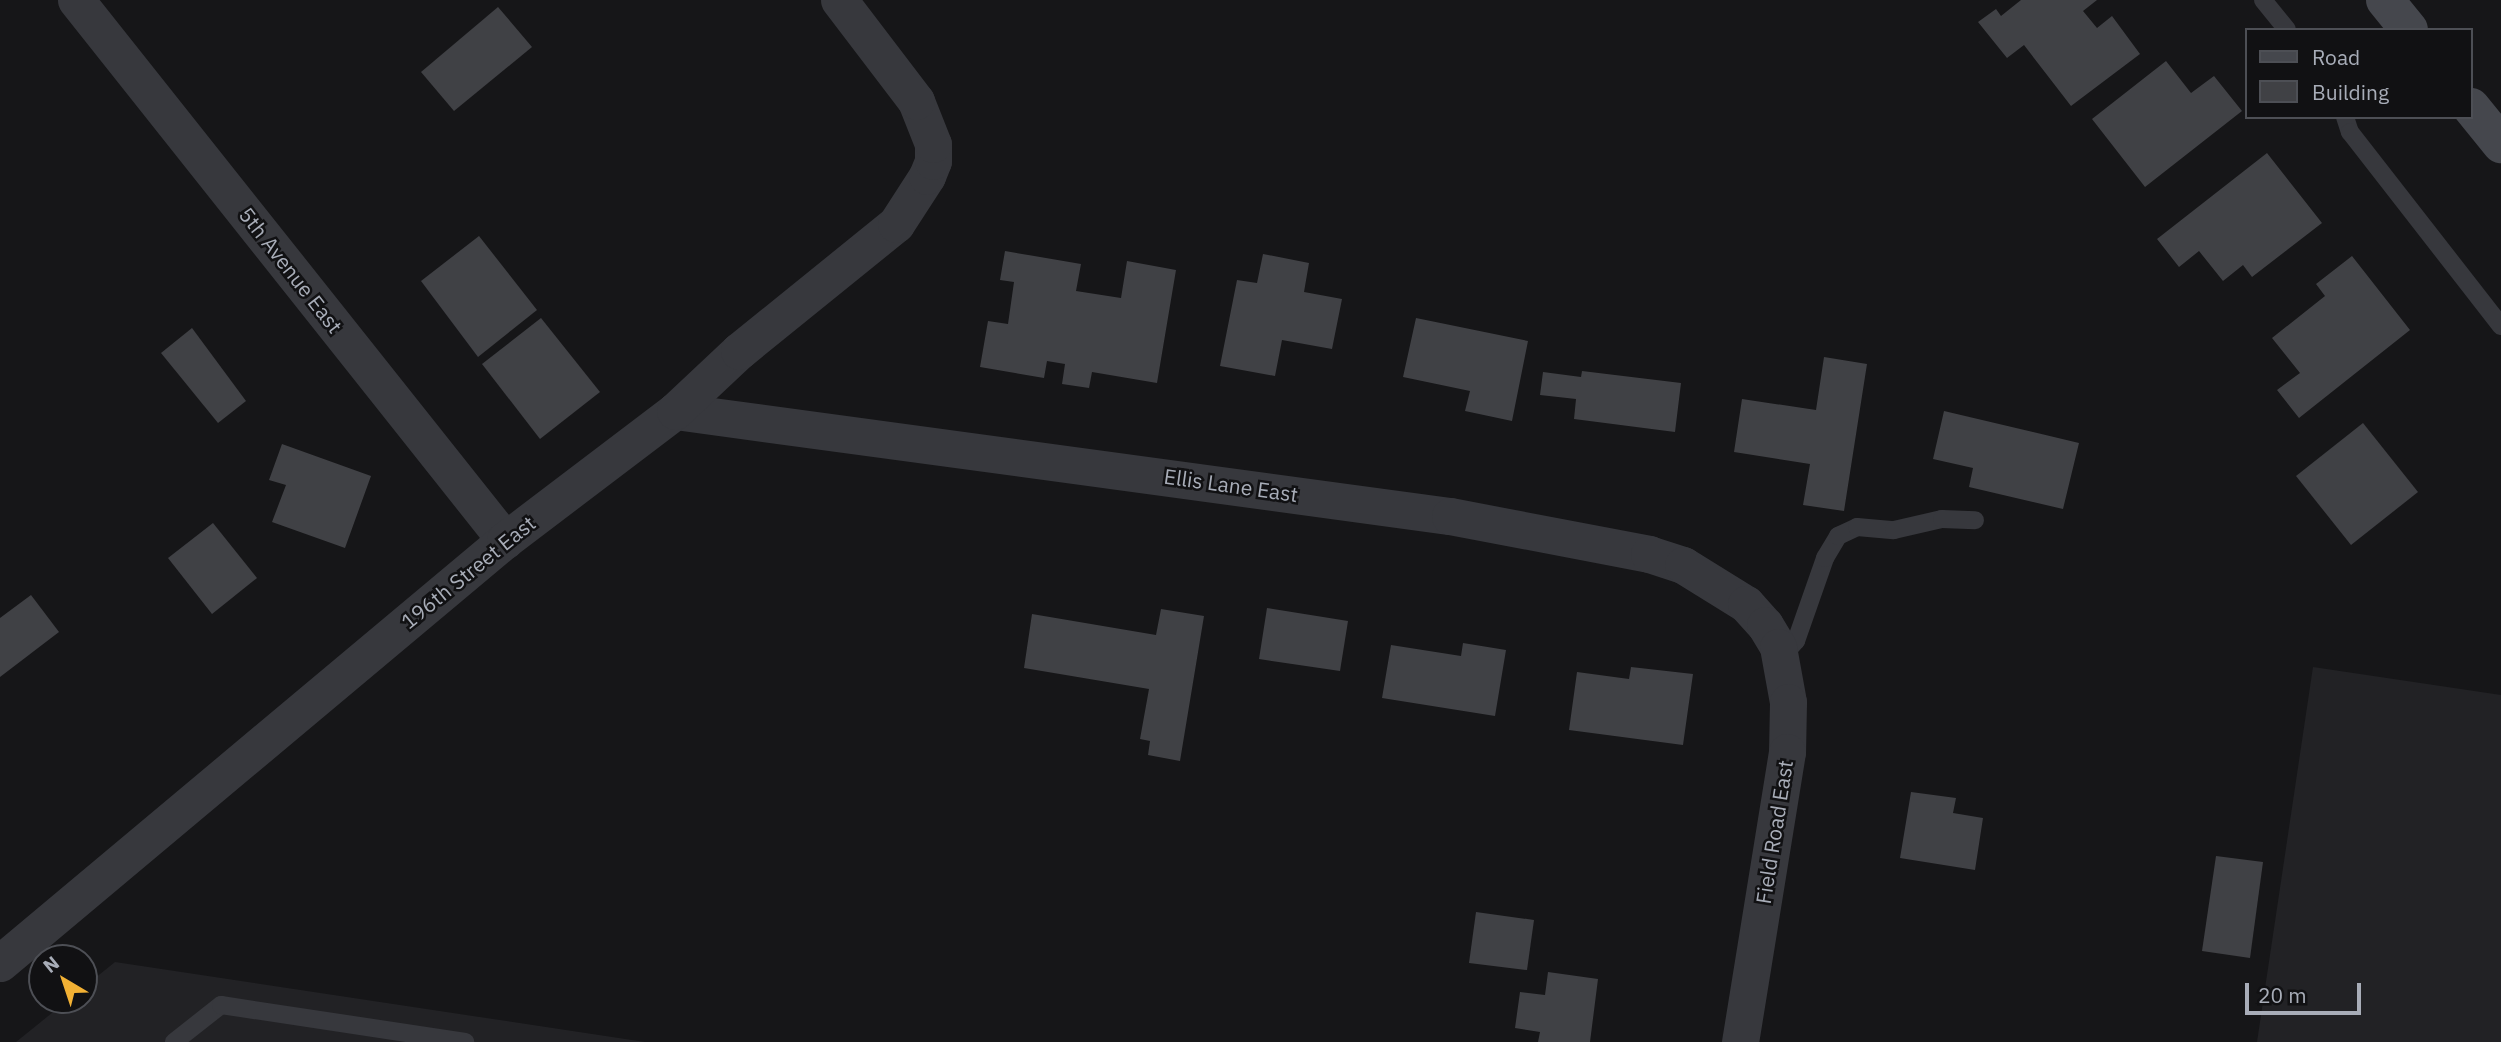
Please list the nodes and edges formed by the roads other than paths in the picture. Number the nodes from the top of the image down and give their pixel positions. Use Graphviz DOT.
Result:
graph roads {
  1 [pos="76,0"];
  2 [pos="839,0"];
  3 [pos="2263,0"];
  4 [pos="2385,0"];
  5 [pos="2285,28"];
  6 [pos="2407,28"];
  7 [pos="2473,109"];
  8 [pos="2346,119"];
  9 [pos="2501,144"];
  10 [pos="2501,326"];
  11 [pos="675,411"];
  12 [pos="1975,520"];
  13 [pos="505,540"];
  14 [pos="1765,625"];
  15 [pos="1780,659"];
  16 [pos="0,962"];
  17 [pos="174,1042"];
  18 [pos="465,1042"];
  19 [pos="1740,1042"];
  1 -- 13 [label="street, 5th Avenue East"];
  2 -- 11 [label="street, 196th Street East"];
  3 -- 5 [label="lane"];
  4 -- 6 [label="street"];
  7 -- 9 [label="street"];
  8 -- 10 [label="lane"];
  11 -- 13 [label="street, 196th Street East"];
  11 -- 14 [label="street, Ellis Lane East"];
  12 -- 15 [label="lane"];
  13 -- 16 [label="street, 196th Street East"];
  14 -- 15 [label="street, Field Road East"];
  15 -- 19 [label="street, Field Road East"];
  17 -- 18 [label="lane"];
}
